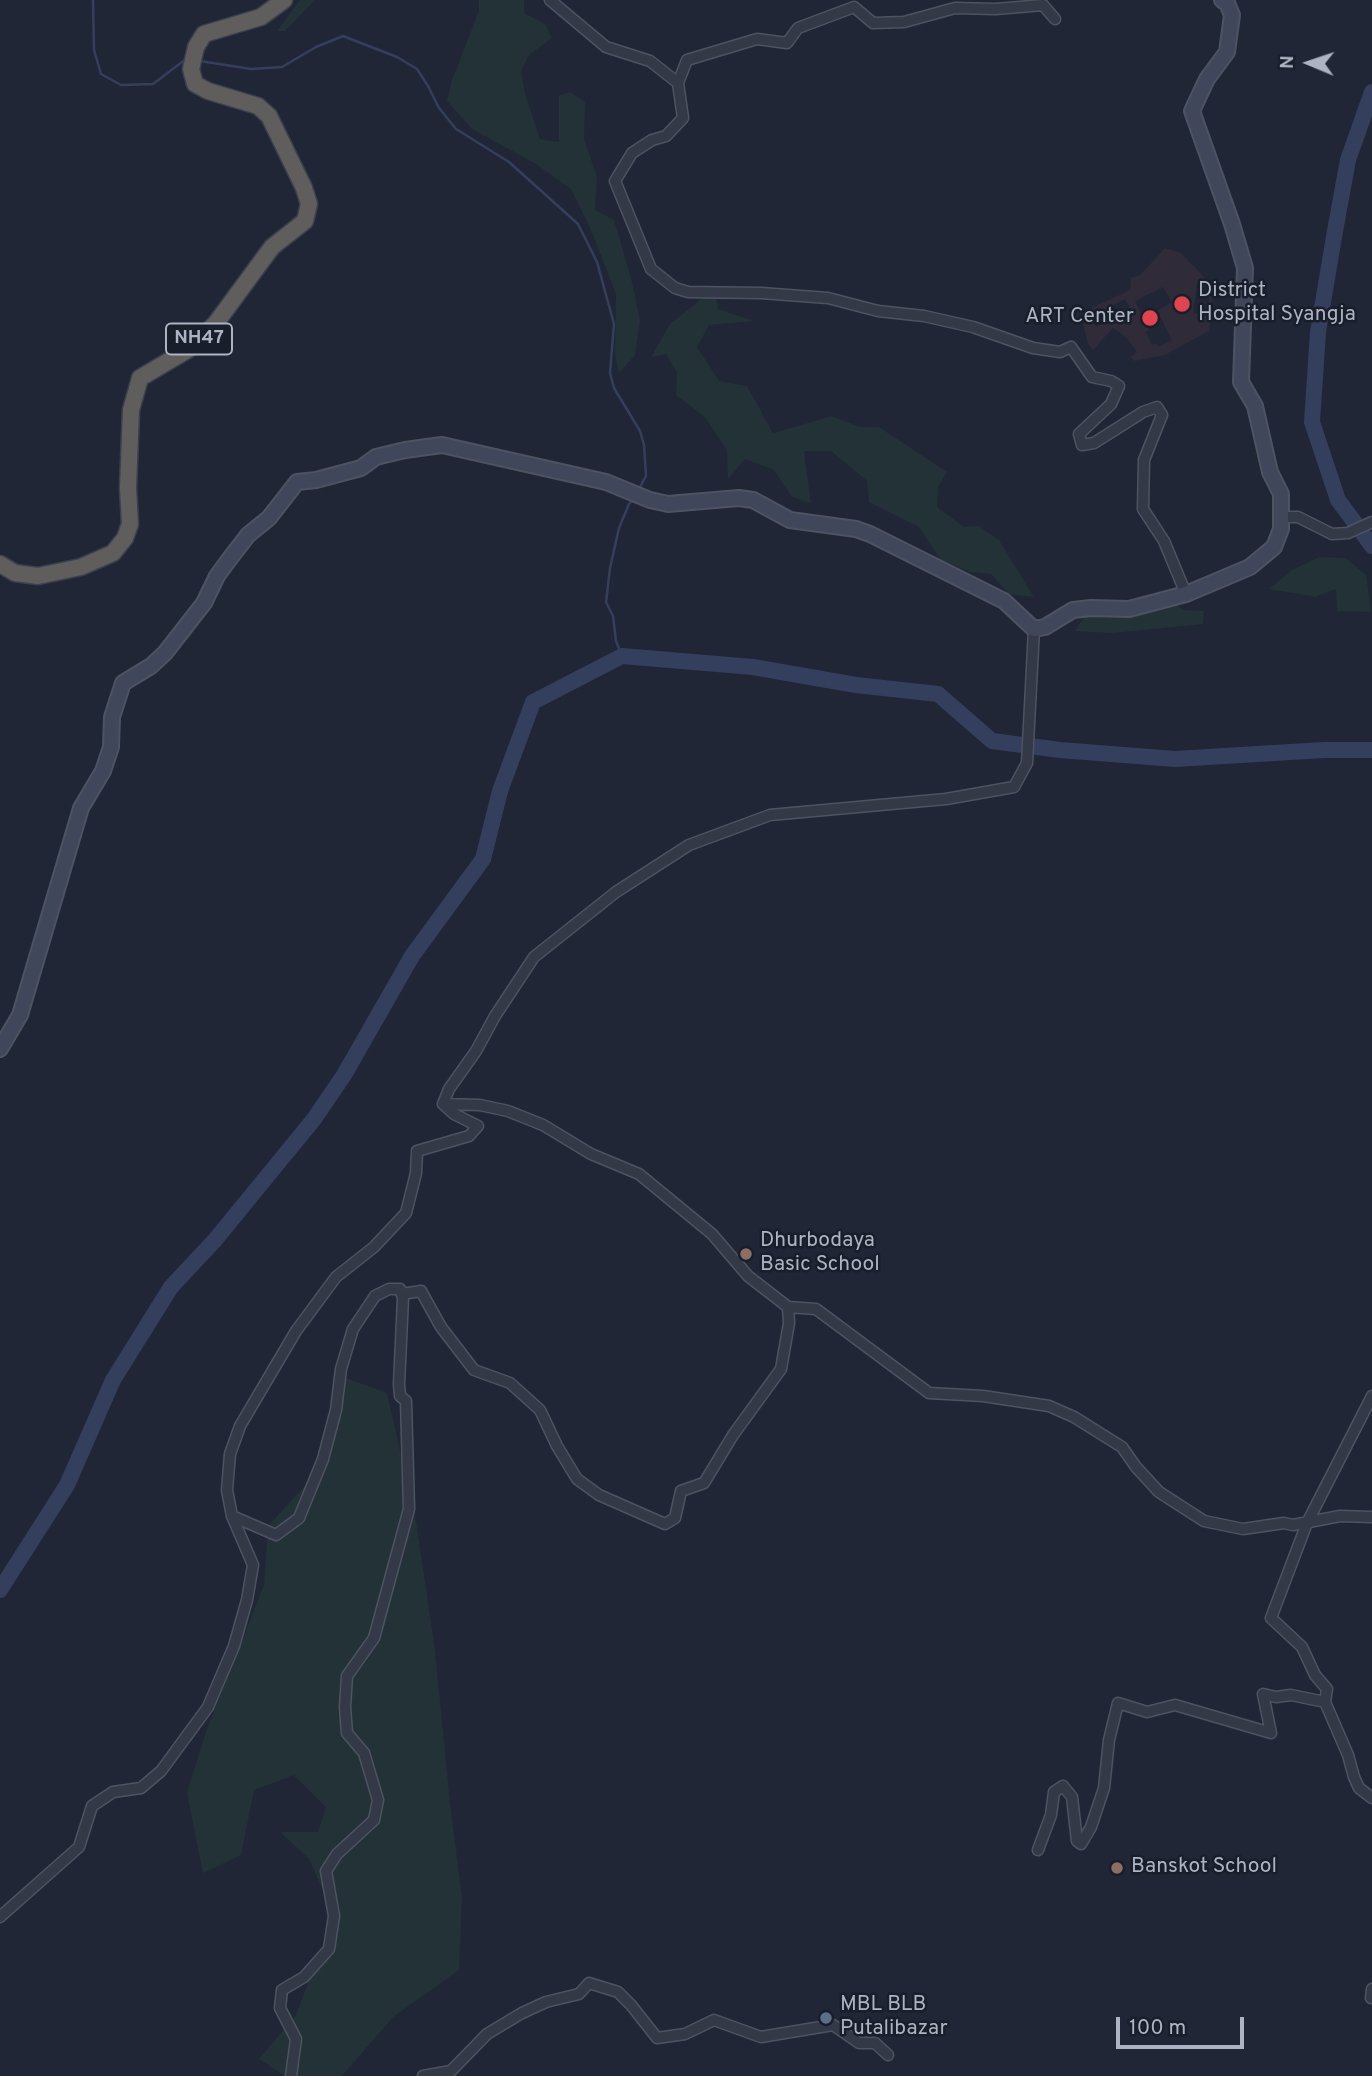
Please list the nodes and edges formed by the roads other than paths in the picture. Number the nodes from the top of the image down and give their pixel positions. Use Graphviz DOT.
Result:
graph roads {
  1 [pos="284,0"];
  2 [pos="551,0"];
  3 [pos="1222,0"];
  4 [pos="1055,19"];
  5 [pos="678,83"];
  6 [pos="1282,517"];
  7 [pos="1372,522"];
  8 [pos="0,564"];
  9 [pos="1186,594"];
  10 [pos="1035,633"];
  11 [pos="0,1049"];
  12 [pos="443,1104"];
  13 [pos="402,1294"];
  14 [pos="789,1307"];
  15 [pos="1372,1395"];
  16 [pos="232,1516"];
  17 [pos="1372,1517"];
  18 [pos="1307,1523"];
  19 [pos="1325,1702"];
  20 [pos="1372,1798"];
  21 [pos="1038,1850"];
  22 [pos="0,1917"];
  23 [pos="888,2055"];
  24 [pos="291,2076"];
  25 [pos="423,2076"];
  1 -- 8 [label="highway, NH47"];
  2 -- 5 [label="street"];
  3 -- 6 [label="main road"];
  4 -- 5 [label="street"];
  5 -- 9 [label="street"];
  6 -- 7 [label="street"];
  6 -- 9 [label="main road"];
  9 -- 10 [label="main road"];
  10 -- 11 [label="main road"];
  10 -- 12 [label="street"];
  12 -- 14 [label="street"];
  12 -- 16 [label="street"];
  13 -- 14 [label="street"];
  13 -- 16 [label="street"];
  13 -- 24 [label="street"];
  14 -- 18 [label="street"];
  15 -- 18 [label="street"];
  16 -- 22 [label="street"];
  17 -- 18 [label="street"];
  18 -- 19 [label="street"];
  19 -- 20 [label="street"];
  19 -- 21 [label="street"];
  23 -- 25 [label="street"];
}
